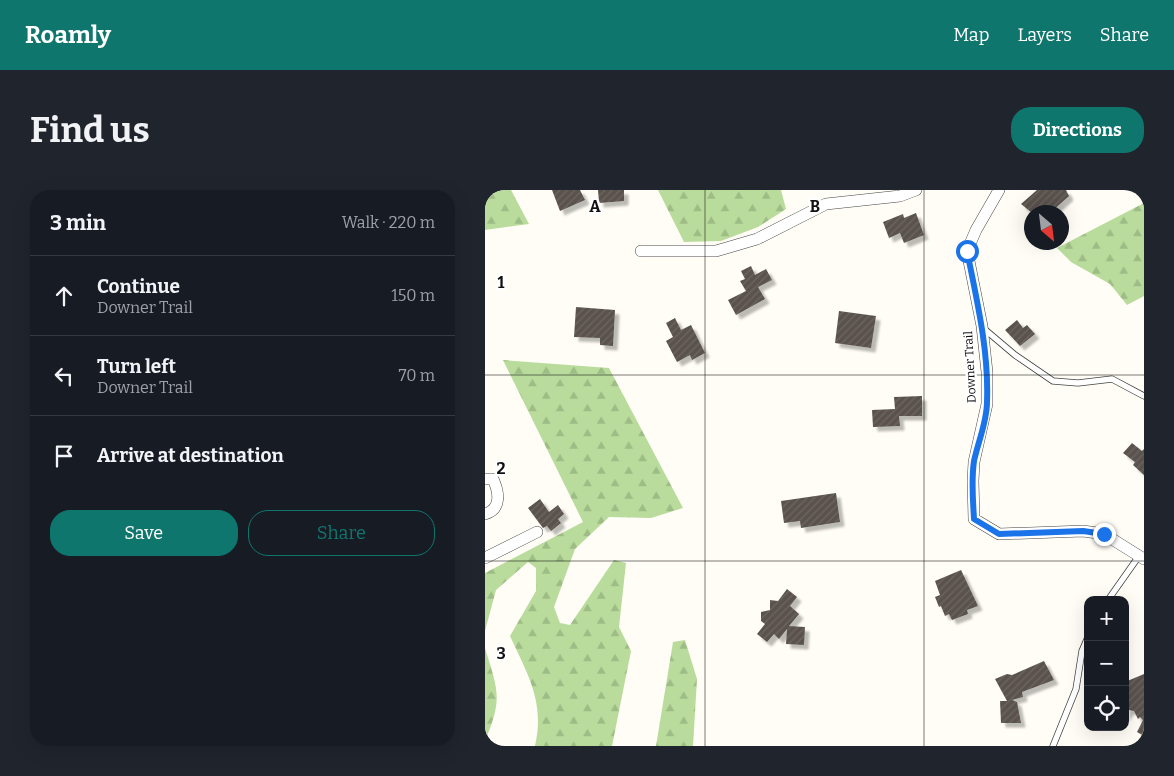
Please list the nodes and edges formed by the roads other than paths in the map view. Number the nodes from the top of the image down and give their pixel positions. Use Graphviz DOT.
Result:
graph roads {
  1 [pos="916,190"];
  2 [pos="999,190"];
  3 [pos="641,251"];
  4 [pos="982,326"];
  5 [pos="1144,396"];
  6 [pos="485,478"];
  7 [pos="485,514"];
  8 [pos="537,532"];
  9 [pos="485,558"];
  10 [pos="1142,558"];
  11 [pos="1111,596"];
  12 [pos="1086,641"];
  13 [pos="1053,746"];
  1 -- 3 [label="street"];
  2 -- 4 [label="street, Downer Trail"];
  4 -- 5 [label="lane"];
  4 -- 10 [label="street, Downer Trail"];
  6 -- 7 [label="street"];
  8 -- 9 [label="street"];
  10 -- 11 [label="lane"];
  12 -- 13 [label="lane"];
}
